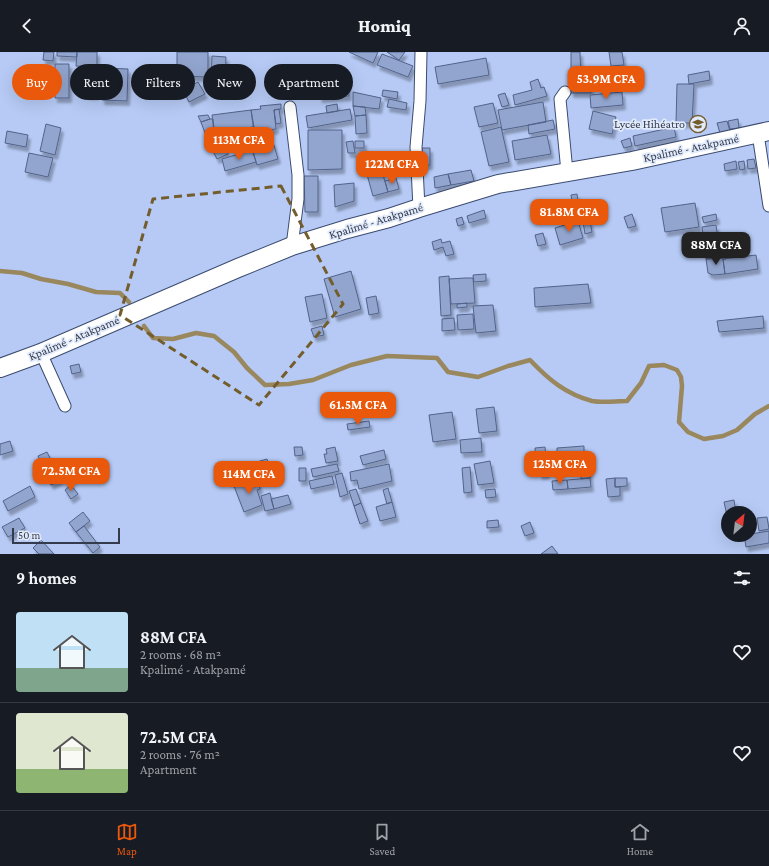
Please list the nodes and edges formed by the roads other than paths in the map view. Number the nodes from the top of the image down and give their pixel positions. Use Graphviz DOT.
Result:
graph roads {
  1 [pos="421,52"];
  2 [pos="565,92"];
  3 [pos="290,107"];
  4 [pos="764,132"];
  5 [pos="567,172"];
  6 [pos="769,206"];
  7 [pos="419,208"];
  8 [pos="292,246"];
  9 [pos="42,353"];
  10 [pos="0,368"];
  11 [pos="65,406"];
  1 -- 7 [label="street"];
  2 -- 5 [label="street"];
  3 -- 8 [label="street"];
  4 -- 5 [label="main road, Kpalimé - Atakpamé"];
  4 -- 6 [label="street"];
  5 -- 7 [label="main road, Kpalimé - Atakpamé"];
  7 -- 8 [label="main road, Kpalimé - Atakpamé"];
  8 -- 9 [label="main road, Kpalimé - Atakpamé"];
  9 -- 10 [label="main road, Kpalimé - Atakpamé"];
  9 -- 11 [label="street"];
}
